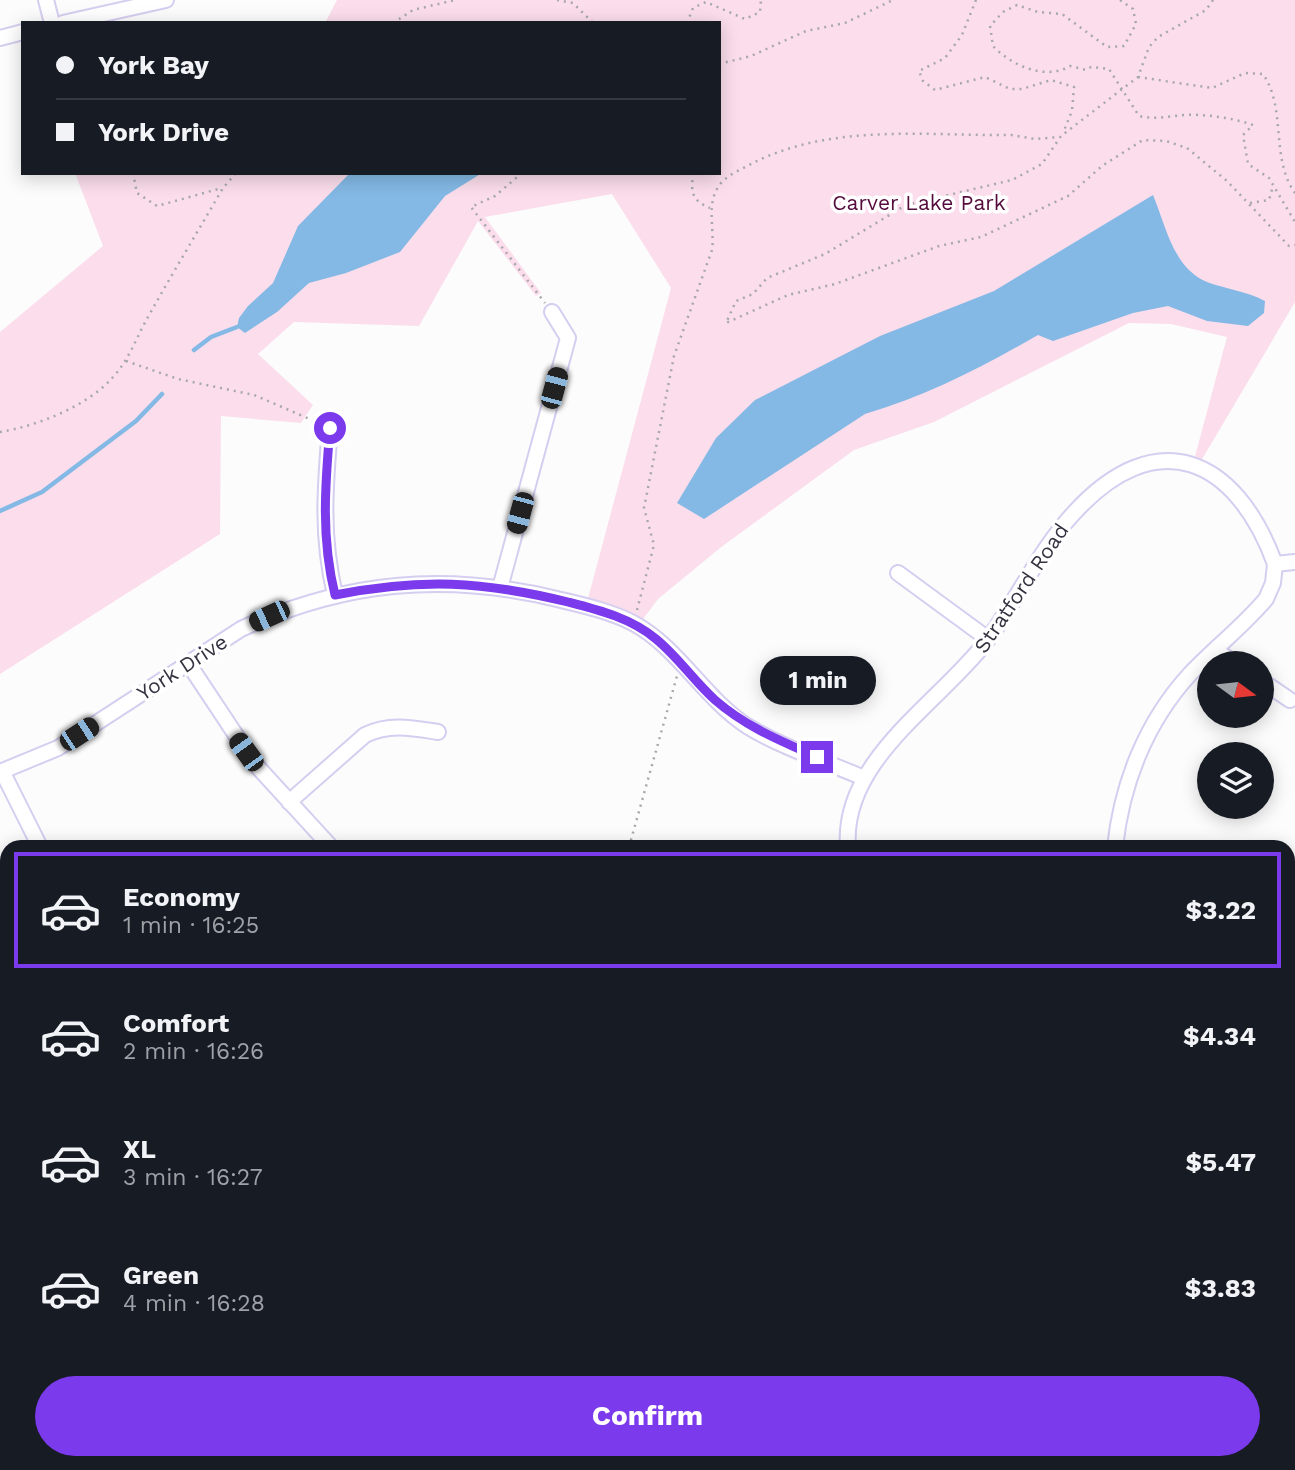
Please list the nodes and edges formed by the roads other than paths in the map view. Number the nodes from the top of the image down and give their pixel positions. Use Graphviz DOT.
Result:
graph roads {
  1 [pos="46,0"];
  2 [pos="166,0"];
  3 [pos="51,21"];
  4 [pos="72,21"];
  5 [pos="21,33"];
  6 [pos="0,38"];
  7 [pos="552,312"];
  8 [pos="330,428"];
  9 [pos="1295,562"];
  10 [pos="1275,564"];
  11 [pos="898,573"];
  12 [pos="500,587"];
  13 [pos="335,595"];
  14 [pos="988,639"];
  15 [pos="1214,650"];
  16 [pos="188,663"];
  17 [pos="1274,690"];
  18 [pos="1290,701"];
  19 [pos="438,732"];
  20 [pos="1,772"];
  21 [pos="864,778"];
  22 [pos="289,802"];
  23 [pos="36,840"];
  24 [pos="324,840"];
  25 [pos="848,840"];
  26 [pos="1116,840"];
  1 -- 3 [label="street"];
  2 -- 4 [label="street"];
  5 -- 6 [label="street"];
  7 -- 12 [label="street"];
  8 -- 13 [label="street"];
  9 -- 10 [label="street"];
  10 -- 14 [label="street, Stratford Road"];
  10 -- 15 [label="street"];
  11 -- 14 [label="street"];
  12 -- 13 [label="street, York Drive"];
  12 -- 21 [label="street, York Drive"];
  13 -- 16 [label="street, York Drive"];
  14 -- 21 [label="street, Stratford Road"];
  15 -- 26 [label="street"];
  16 -- 20 [label="street, York Drive"];
  16 -- 22 [label="street"];
  17 -- 18 [label="street"];
  19 -- 22 [label="street"];
  20 -- 23 [label="street"];
  21 -- 25 [label="street, Stratford Road"];
  22 -- 24 [label="street"];
}
